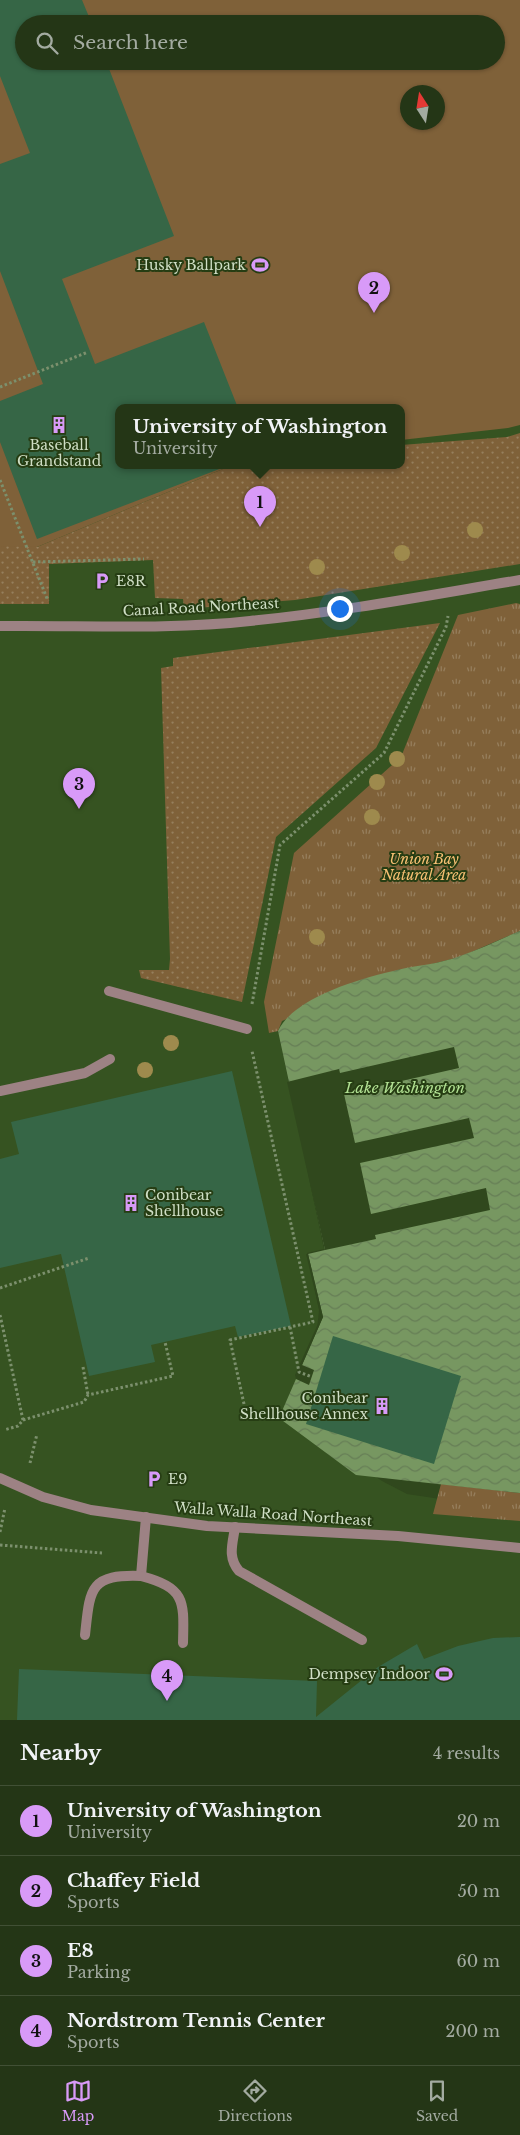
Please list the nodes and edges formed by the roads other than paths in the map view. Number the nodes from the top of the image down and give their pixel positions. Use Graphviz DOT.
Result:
graph roads {
  1 [pos="520,580"];
  2 [pos="0,626"];
  3 [pos="109,990"];
  4 [pos="247,1030"];
  5 [pos="110,1059"];
  6 [pos="0,1091"];
  7 [pos="0,1478"];
  8 [pos="146,1518"];
  9 [pos="236,1527"];
  10 [pos="520,1548"];
  11 [pos="141,1576"];
  12 [pos="84,1636"];
  13 [pos="362,1640"];
  14 [pos="183,1644"];
  1 -- 2 [label="lane, Canal Road Northeast"];
  3 -- 4 [label="lane"];
  5 -- 6 [label="lane"];
  7 -- 8 [label="lane, Walla Walla Road Northeast"];
  8 -- 9 [label="lane, Walla Walla Road Northeast"];
  8 -- 11 [label="lane"];
  9 -- 10 [label="lane, Walla Walla Road Northeast"];
  9 -- 13 [label="lane"];
  11 -- 12 [label="lane"];
  11 -- 14 [label="lane"];
}
